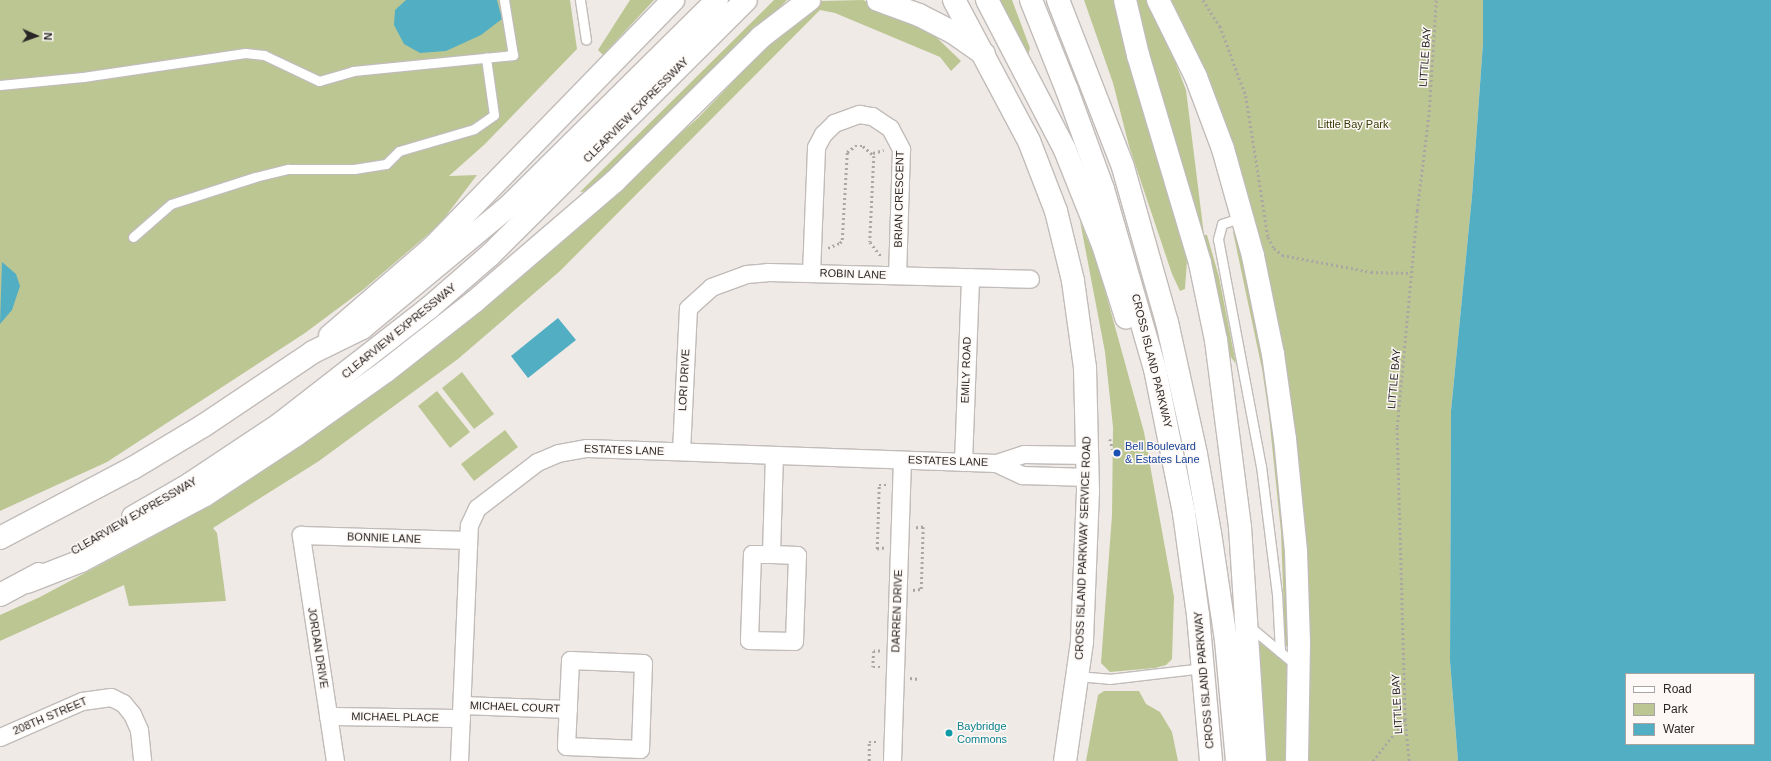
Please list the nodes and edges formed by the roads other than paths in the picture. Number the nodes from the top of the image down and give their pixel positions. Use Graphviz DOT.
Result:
graph roads {
  1 [pos="504,0"];
  2 [pos="580,0"];
  3 [pos="673,0"];
  4 [pos="717,0"];
  5 [pos="746,0"];
  6 [pos="794,0"];
  7 [pos="809,0"];
  8 [pos="878,0"];
  9 [pos="954,0"];
  10 [pos="987,0"];
  11 [pos="1031,0"];
  12 [pos="1058,0"];
  13 [pos="1074,0"];
  14 [pos="1125,0"];
  15 [pos="1158,0"];
  16 [pos="762,38"];
  17 [pos="586,40"];
  18 [pos="984,54"];
  19 [pos="486,58"];
  20 [pos="0,85"];
  21 [pos="1123,167"];
  22 [pos="1242,217"];
  23 [pos="133,237"];
  24 [pos="811,273"];
  25 [pos="897,275"];
  26 [pos="970,277"];
  27 [pos="1030,279"];
  28 [pos="688,308"];
  29 [pos="313,352"];
  30 [pos="681,451"];
  31 [pos="774,455"];
  32 [pos="1088,455"];
  33 [pos="902,460"];
  34 [pos="963,462"];
  35 [pos="996,463"];
  36 [pos="1088,477"];
  37 [pos="301,535"];
  38 [pos="0,538"];
  39 [pos="468,540"];
  40 [pos="771,554"];
  41 [pos="27,582"];
  42 [pos="0,595"];
  43 [pos="1248,626"];
  44 [pos="1280,652"];
  45 [pos="1299,667"];
  46 [pos="1203,668"];
  47 [pos="1077,676"];
  48 [pos="568,708"];
  49 [pos="462,711"];
  50 [pos="328,716"];
  51 [pos="0,737"];
  52 [pos="142,761"];
  53 [pos="335,761"];
  54 [pos="459,761"];
  55 [pos="892,761"];
  56 [pos="1065,761"];
  57 [pos="1211,761"];
  58 [pos="1237,761"];
  59 [pos="1255,761"];
  60 [pos="1297,761"];
  1 -- 19 [label="lane"];
  2 -- 17 [label="lane"];
  3 -- 29 [label="main road"];
  4 -- 29 [label="main road, CLEARVIEW EXPRESSWAY"];
  5 -- 41 [label="main road, CLEARVIEW EXPRESSWAY"];
  6 -- 16 [label="main road"];
  7 -- 16 [label="main road"];
  8 -- 18 [label="main road"];
  9 -- 18 [label="main road, CROSS ISLAND PARKWAY SERVICE ROAD"];
  10 -- 46 [label="main road"];
  11 -- 46 [label="main road, CROSS ISLAND PARKWAY"];
  12 -- 21 [label="main road, CROSS ISLAND PARKWAY"];
  13 -- 21 [label="main road"];
  14 -- 43 [label="main road"];
  15 -- 22 [label="main road"];
  16 -- 41 [label="main road"];
  18 -- 32 [label="main road, CROSS ISLAND PARKWAY SERVICE ROAD"];
  19 -- 20 [label="lane"];
  19 -- 23 [label="lane"];
  21 -- 58 [label="main road, CROSS ISLAND PARKWAY"];
  22 -- 44 [label="lane"];
  22 -- 45 [label="main road"];
  24 -- 25 [label="street, ROBIN LANE"];
  24 -- 25 [label="street, BRIAN CRESCENT"];
  24 -- 28 [label="street, ROBIN LANE"];
  25 -- 26 [label="street, ROBIN LANE"];
  26 -- 27 [label="street, ROBIN LANE"];
  26 -- 34 [label="street, EMILY ROAD"];
  28 -- 30 [label="street, LORI DRIVE"];
  29 -- 38 [label="main road, CLEARVIEW EXPRESSWAY"];
  30 -- 31 [label="street, ESTATES LANE"];
  30 -- 39 [label="street, ESTATES LANE"];
  31 -- 33 [label="street, ESTATES LANE"];
  31 -- 40 [label="street"];
  32 -- 35 [label="street, ESTATES LANE"];
  32 -- 36 [label="main road, CROSS ISLAND PARKWAY SERVICE ROAD"];
  33 -- 34 [label="street, ESTATES LANE"];
  33 -- 55 [label="street, DARREN DRIVE"];
  34 -- 35 [label="street, ESTATES LANE"];
  35 -- 36 [label="street, ESTATES LANE"];
  36 -- 47 [label="main road, CROSS ISLAND PARKWAY SERVICE ROAD"];
  37 -- 39 [label="street, BONNIE LANE"];
  37 -- 50 [label="street, JORDAN DRIVE"];
  39 -- 49 [label="street, ESTATES LANE"];
  40 -- 40 [label="street"];
  41 -- 42 [label="main road, CLEARVIEW EXPRESSWAY"];
  43 -- 44 [label="lane"];
  43 -- 59 [label="main road"];
  44 -- 45 [label="lane"];
  45 -- 60 [label="main road"];
  46 -- 47 [label="lane"];
  46 -- 57 [label="main road, CROSS ISLAND PARKWAY"];
  47 -- 56 [label="main road, CROSS ISLAND PARKWAY SERVICE ROAD"];
  48 -- 48 [label="street, MICHAEL COURT"];
  48 -- 49 [label="street, MICHAEL COURT"];
  49 -- 50 [label="street, MICHAEL PLACE"];
  49 -- 54 [label="street, ESTATES LANE"];
  50 -- 53 [label="street, JORDAN DRIVE"];
  51 -- 52 [label="street, 208TH STREET"];
}
